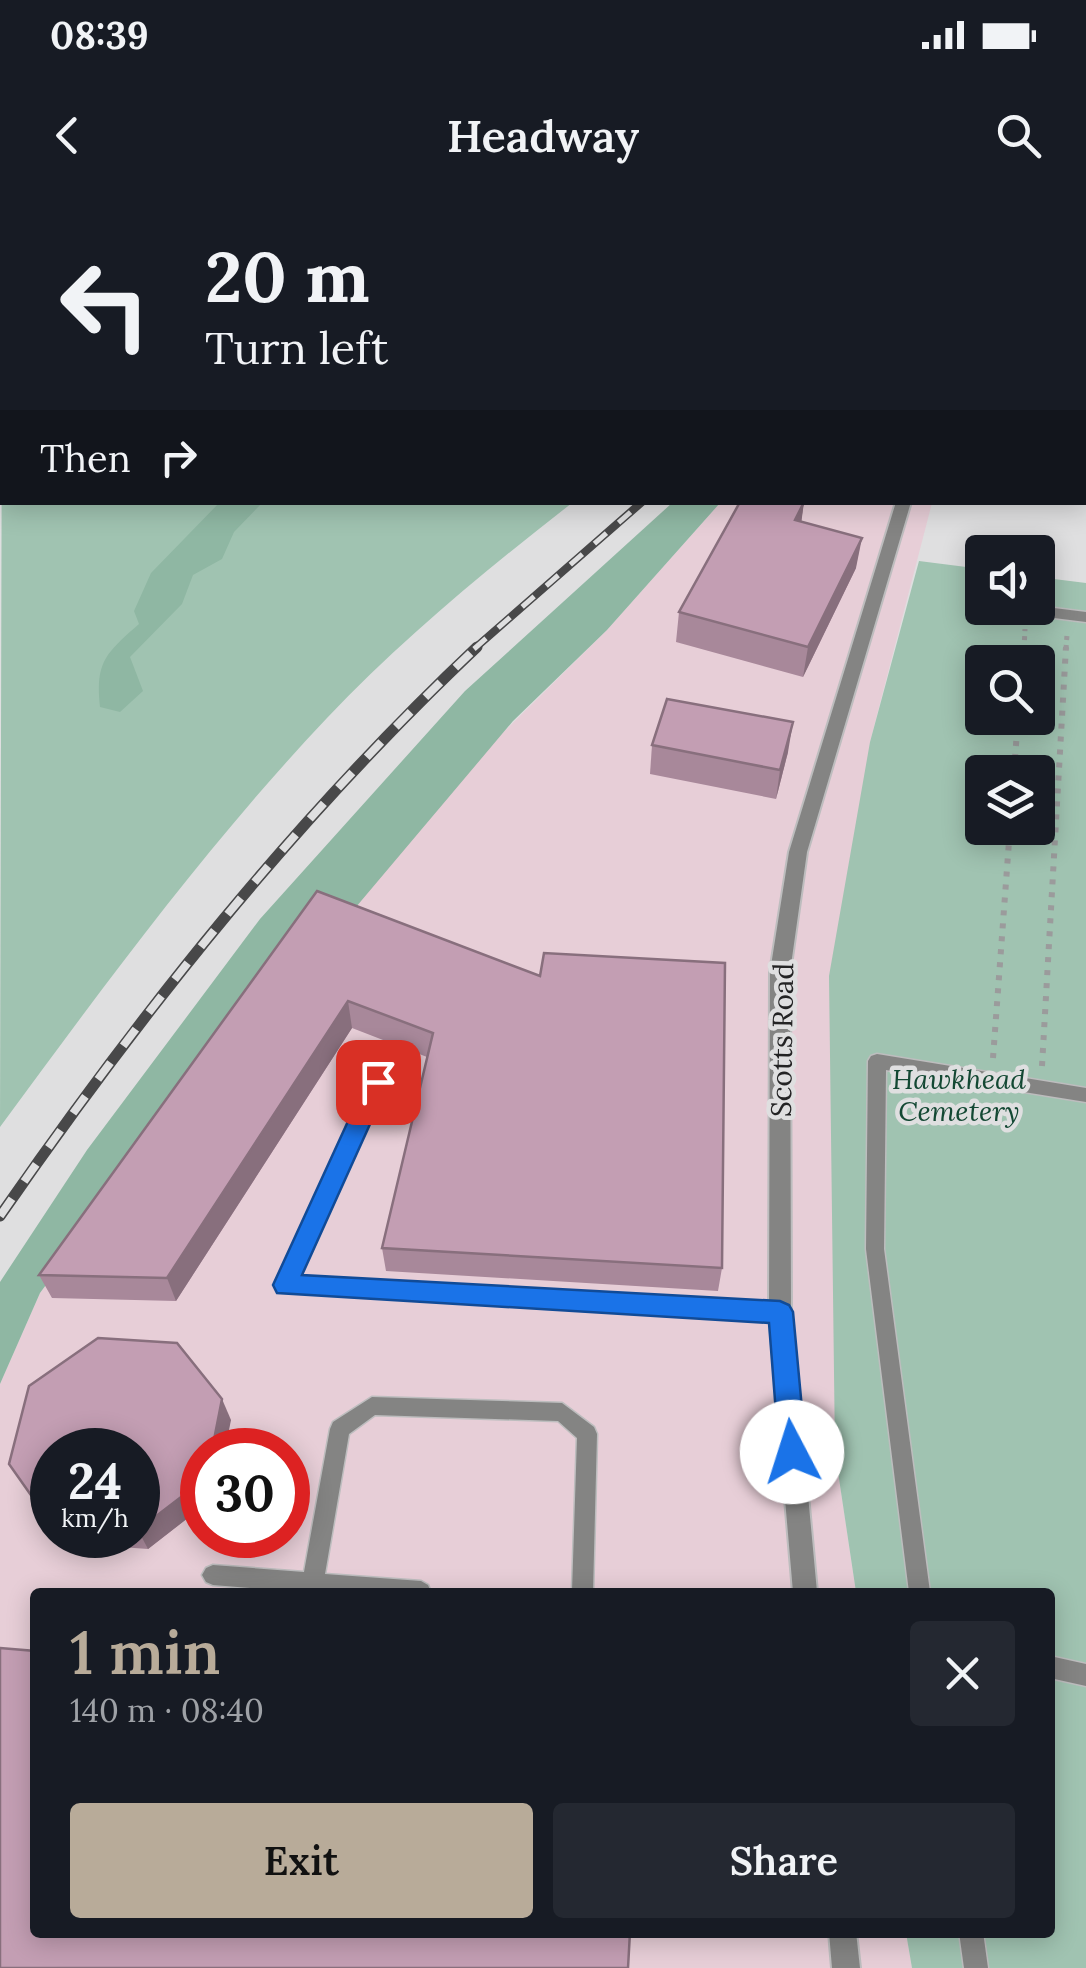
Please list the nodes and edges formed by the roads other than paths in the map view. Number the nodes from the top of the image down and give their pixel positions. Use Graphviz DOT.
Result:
graph roads {
  1 [pos="903,505"];
  2 [pos="1055,613"];
  3 [pos="1086,617"];
  4 [pos="378,1082"];
  5 [pos="1086,1095"];
  6 [pos="780,1312"];
  7 [pos="214,1574"];
  8 [pos="313,1583"];
  9 [pos="373,1588"];
  10 [pos="582,1588"];
  11 [pos="805,1588"];
  12 [pos="919,1588"];
  13 [pos="1055,1668"];
  14 [pos="1086,1674"];
  15 [pos="843,1938"];
  16 [pos="971,1938"];
  17 [pos="846,1968"];
  18 [pos="976,1968"];
  1 -- 6 [label="street, Scotts Road"];
  2 -- 3 [label="lane"];
  4 -- 6 [label="lane"];
  5 -- 12 [label="lane"];
  6 -- 11 [label="street, Scotts Road"];
  7 -- 8 [label="lane"];
  8 -- 9 [label="lane"];
  8 -- 10 [label="lane"];
  13 -- 14 [label="lane"];
  15 -- 17 [label="street"];
  16 -- 18 [label="lane"];
}
